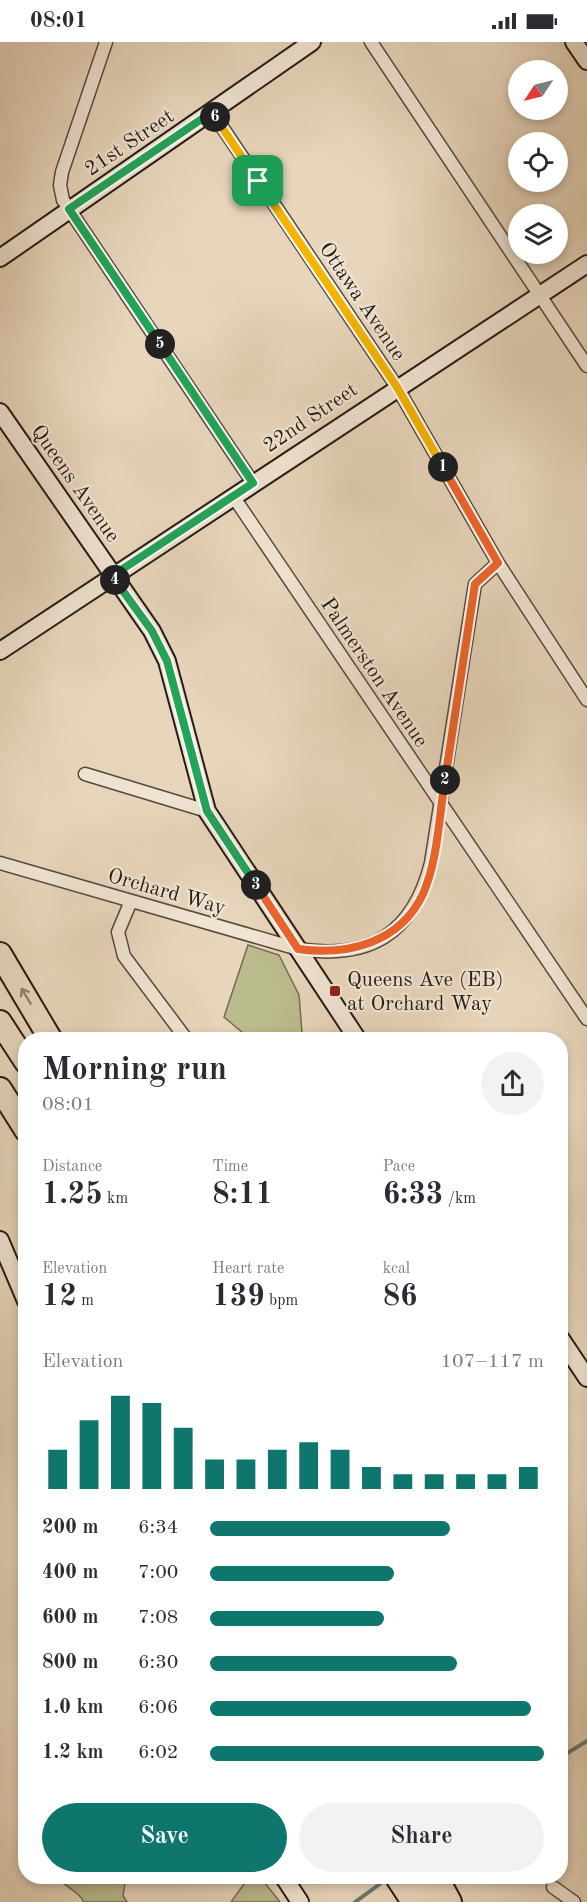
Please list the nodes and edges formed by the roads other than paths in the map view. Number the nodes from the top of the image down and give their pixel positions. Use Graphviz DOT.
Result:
graph roads {
  1 [pos="106,42"];
  2 [pos="312,42"];
  3 [pos="371,42"];
  4 [pos="574,42"];
  5 [pos="587,61"];
  6 [pos="212,112"];
  7 [pos="69,209"];
  8 [pos="0,258"];
  9 [pos="587,264"];
  10 [pos="539,296"];
  11 [pos="587,366"];
  12 [pos="397,387"];
  13 [pos="0,412"];
  14 [pos="253,483"];
  15 [pos="233,496"];
  16 [pos="498,563"];
  17 [pos="112,576"];
  18 [pos="0,651"];
  19 [pos="587,700"];
  20 [pos="85,774"];
  21 [pos="441,805"];
  22 [pos="207,811"];
  23 [pos="0,863"];
  24 [pos="131,901"];
  25 [pos="298,949"];
  26 [pos="0,954"];
  27 [pos="587,1019"];
  28 [pos="0,1022"];
  29 [pos="46,1032"];
  30 [pos="181,1032"];
  31 [pos="353,1032"];
  32 [pos="18,1050"];
  33 [pos="0,1089"];
  34 [pos="18,1117"];
  35 [pos="0,1240"];
  36 [pos="18,1282"];
  37 [pos="568,1350"];
  38 [pos="587,1378"];
  39 [pos="288,1884"];
  40 [pos="401,1884"];
  41 [pos="421,1884"];
  42 [pos="440,1884"];
  43 [pos="553,1887"];
  44 [pos="300,1902"];
  45 [pos="413,1902"];
  46 [pos="431,1902"];
  47 [pos="450,1902"];
  48 [pos="574,1902"];
  1 -- 7 [label="street"];
  2 -- 6 [label="street, 21st Street"];
  3 -- 10 [label="street"];
  4 -- 5 [label="street"];
  6 -- 7 [label="street, 21st Street"];
  6 -- 12 [label="street, Ottawa Avenue"];
  7 -- 8 [label="street, 21st Street"];
  7 -- 14 [label="street"];
  9 -- 10 [label="street, 22nd Street"];
  10 -- 11 [label="street"];
  10 -- 12 [label="street, 22nd Street"];
  12 -- 14 [label="street, 22nd Street"];
  12 -- 16 [label="street, Ottawa Avenue"];
  13 -- 17 [label="street, Queens Avenue"];
  14 -- 15 [label="street, 22nd Street"];
  15 -- 17 [label="street, 22nd Street"];
  15 -- 21 [label="street, Palmerston Avenue"];
  16 -- 19 [label="street, Ottawa Avenue"];
  16 -- 21 [label="street, Orchard Way"];
  17 -- 18 [label="street, 22nd Street"];
  17 -- 22 [label="street, Queens Avenue"];
  20 -- 22 [label="street"];
  21 -- 25 [label="street, Orchard Way"];
  21 -- 27 [label="street, Palmerston Avenue"];
  22 -- 25 [label="street, Queens Avenue"];
  23 -- 24 [label="street, Orchard Way"];
  24 -- 25 [label="street, Orchard Way"];
  24 -- 30 [label="street"];
  25 -- 31 [label="street, Queens Avenue"];
  29 -- 26 [label="highway, one-way"];
  28 -- 32 [label="highway"];
  33 -- 34 [label="highway"];
  35 -- 36 [label="street"];
  37 -- 38 [label="street"];
  39 -- 44 [label="street"];
  40 -- 45 [label="highway"];
  41 -- 46 [label="highway"];
  42 -- 47 [label="highway"];
  43 -- 48 [label="street"];
}
